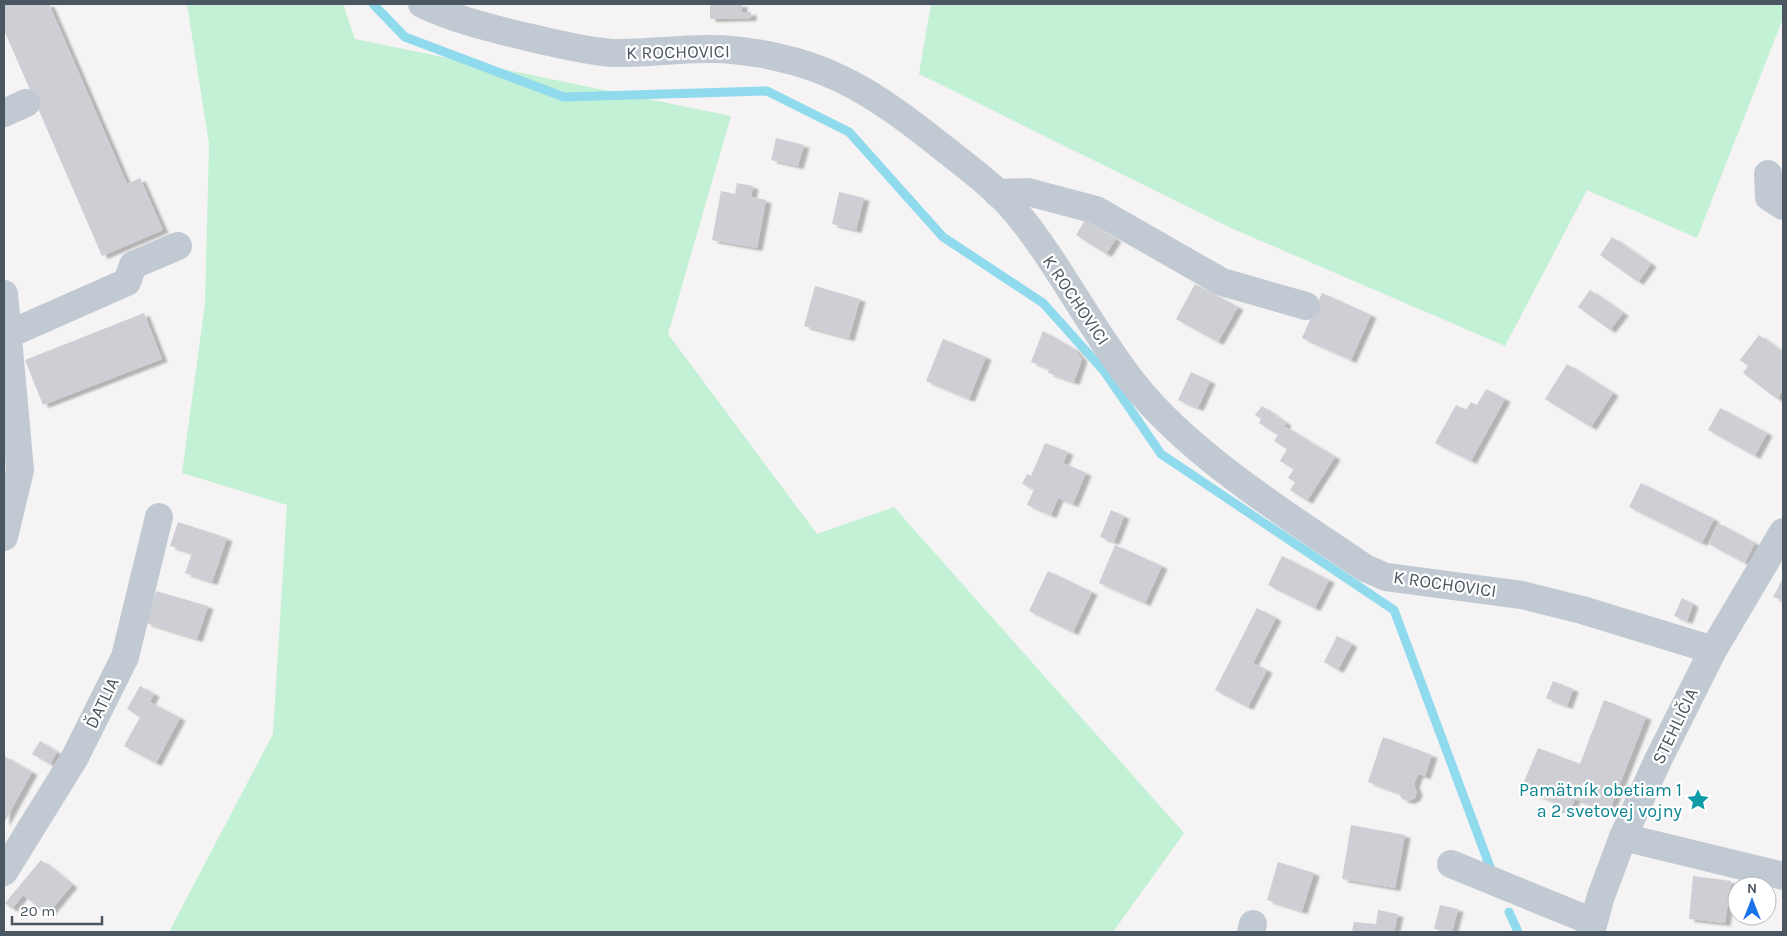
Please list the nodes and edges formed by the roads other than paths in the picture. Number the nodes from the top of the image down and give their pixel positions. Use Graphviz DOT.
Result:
graph roads {
  1 [pos="422,4"];
  2 [pos="1768,174"];
  3 [pos="997,193"];
  4 [pos="1783,206"];
  5 [pos="178,246"];
  6 [pos="4,294"];
  7 [pos="1306,306"];
  8 [pos="6,334"];
  9 [pos="159,517"];
  10 [pos="1783,532"];
  11 [pos="4,537"];
  12 [pos="1713,650"];
  13 [pos="1623,837"];
  14 [pos="1451,864"];
  15 [pos="4,872"];
  16 [pos="1783,876"];
  17 [pos="1592,927"];
  1 -- 3 [label="street, K ROCHOVICI"];
  2 -- 4 [label="street"];
  3 -- 7 [label="street"];
  3 -- 12 [label="street, K ROCHOVICI"];
  5 -- 8 [label="street"];
  6 -- 8 [label="street"];
  8 -- 11 [label="street"];
  9 -- 15 [label="street, ĎATLIA"];
  10 -- 12 [label="street, STEHLIČIA"];
  12 -- 13 [label="street, STEHLIČIA"];
  13 -- 16 [label="street"];
  13 -- 17 [label="street, STEHLIČIA"];
  14 -- 17 [label="street"];
}
